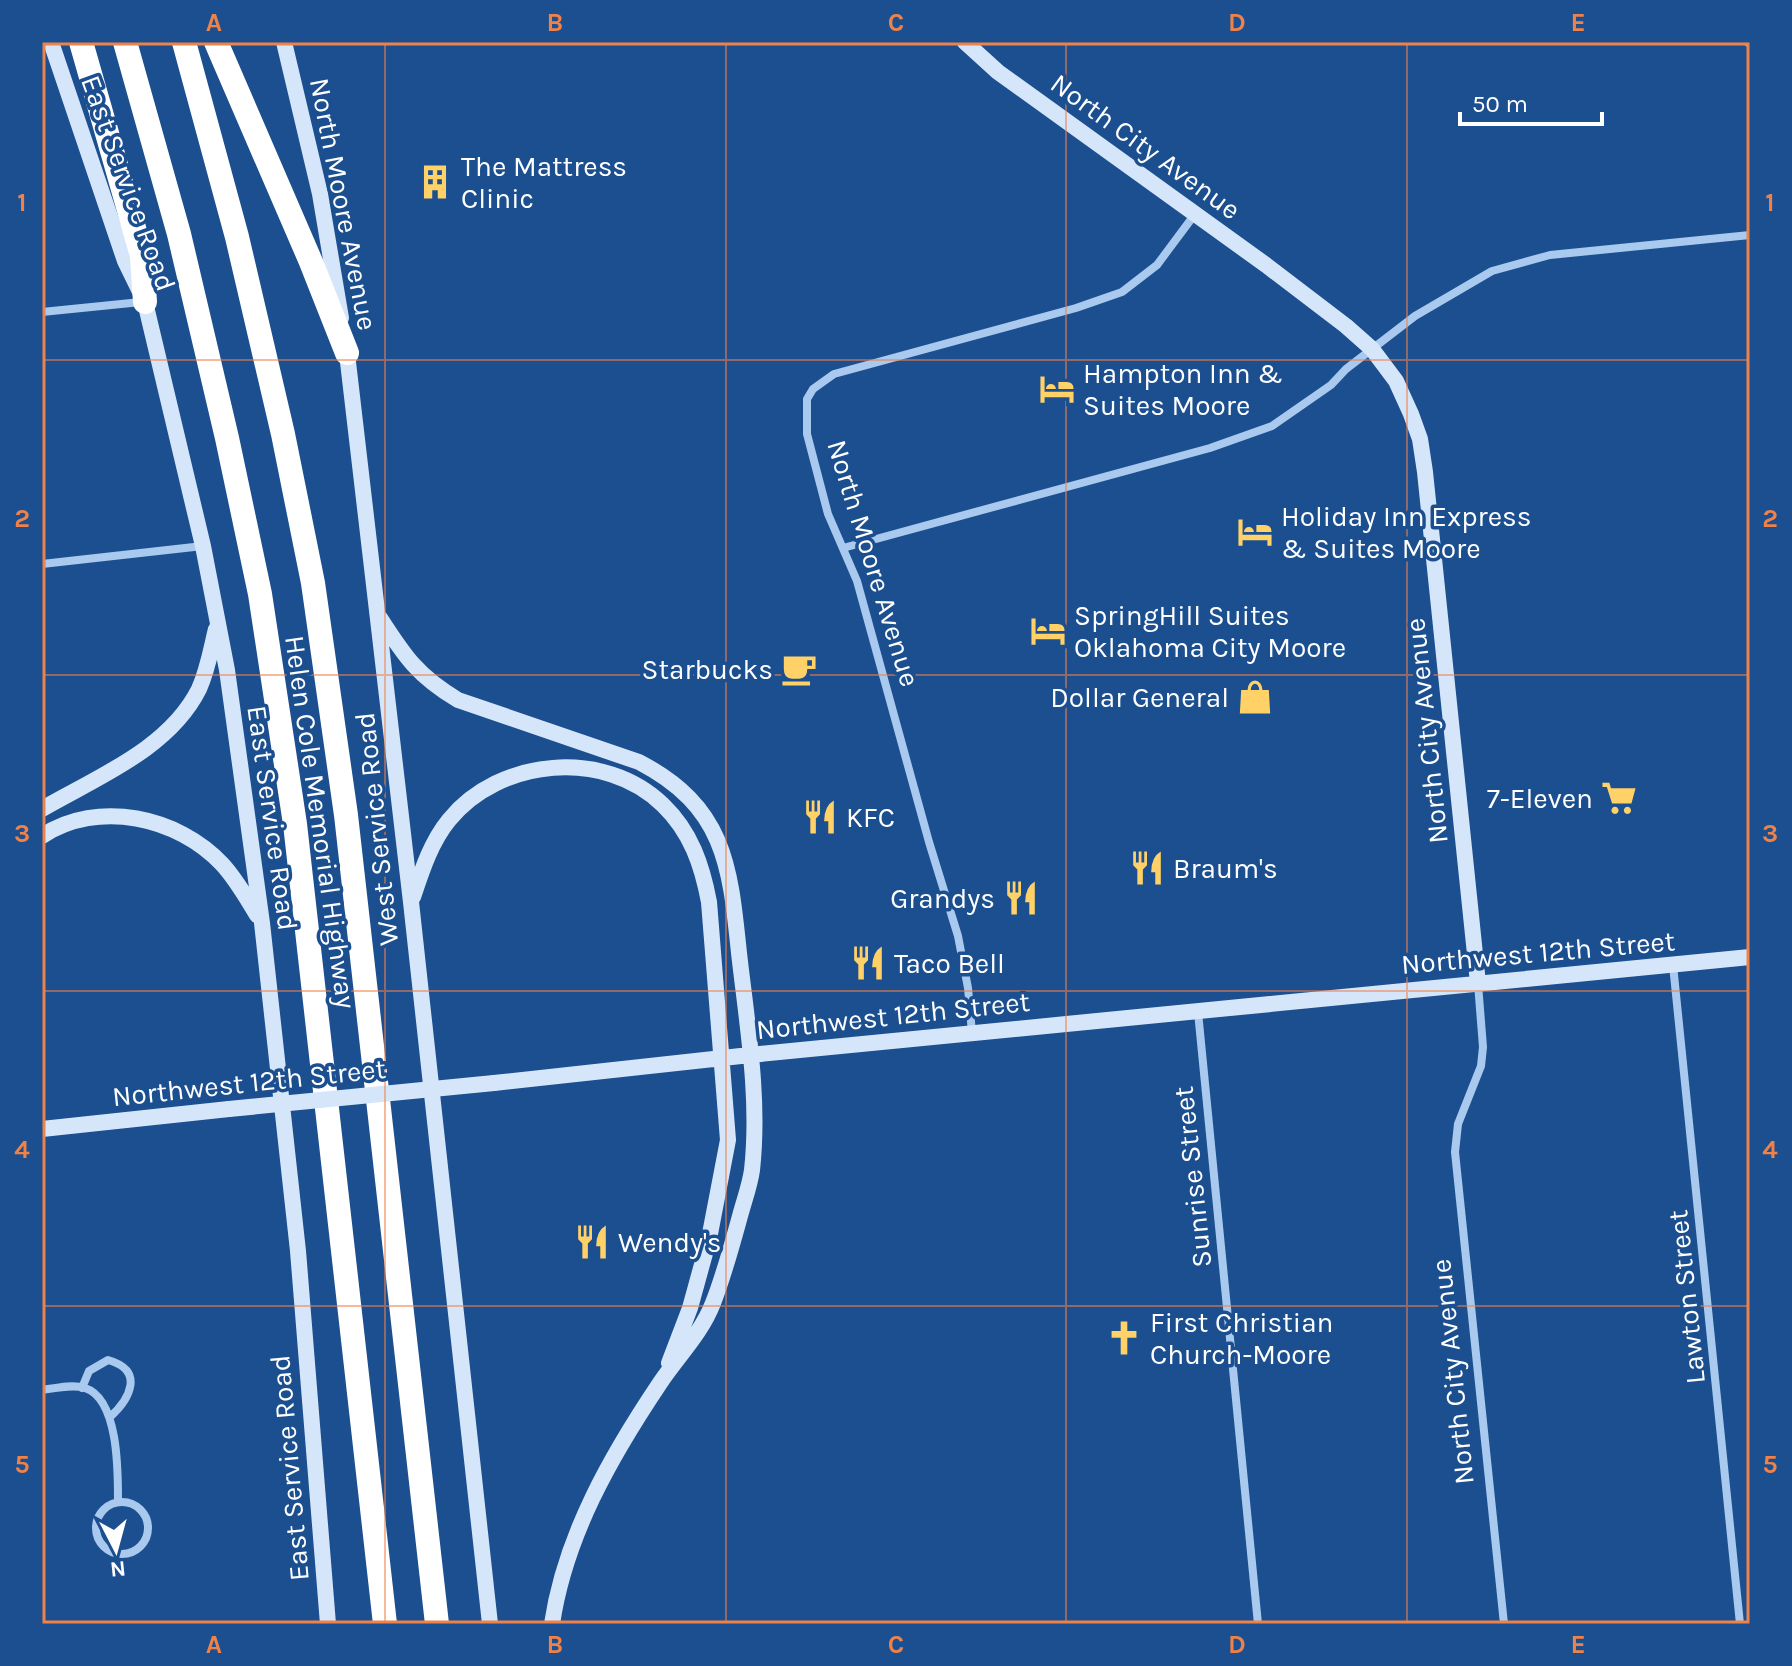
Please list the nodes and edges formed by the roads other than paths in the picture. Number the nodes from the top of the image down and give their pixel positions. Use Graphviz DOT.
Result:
graph roads {
  1 [pos="51,42"];
  2 [pos="81,42"];
  3 [pos="125,42"];
  4 [pos="184,42"];
  5 [pos="216,42"];
  6 [pos="284,42"];
  7 [pos="965,42"];
  8 [pos="1195,214"];
  9 [pos="1750,235"];
  10 [pos="145,302"];
  11 [pos="42,312"];
  12 [pos="1372,349"];
  13 [pos="347,353"];
  14 [pos="203,546"];
  15 [pos="843,548"];
  16 [pos="42,564"];
  17 [pos="378,615"];
  18 [pos="218,619"];
  19 [pos="42,809"];
  20 [pos="42,836"];
  21 [pos="411,902"];
  22 [pos="262,923"];
  23 [pos="1750,957"];
  24 [pos="1673,965"];
  25 [pos="1478,983"];
  26 [pos="1198,1012"];
  27 [pos="972,1033"];
  28 [pos="750,1055"];
  29 [pos="723,1058"];
  30 [pos="42,1129"];
  31 [pos="661,1381"];
  32 [pos="82,1388"];
  33 [pos="42,1390"];
  34 [pos="110,1417"];
  35 [pos="118,1502"];
  36 [pos="328,1624"];
  37 [pos="385,1624"];
  38 [pos="437,1624"];
  39 [pos="490,1624"];
  40 [pos="552,1624"];
  41 [pos="1258,1624"];
  42 [pos="1504,1624"];
  43 [pos="1740,1624"];
  1 -- 10 [label="main road, East Service Road"];
  2 -- 10 [label="highway"];
  3 -- 37 [label="highway, Helen Cole Memorial Highway"];
  4 -- 38 [label="highway, Helen Cole Memorial Highway"];
  5 -- 13 [label="highway"];
  6 -- 13 [label="main road, North Moore Avenue"];
  7 -- 8 [label="main road, North City Avenue"];
  8 -- 12 [label="main road, North City Avenue"];
  8 -- 15 [label="street, North Moore Avenue"];
  9 -- 12 [label="street"];
  10 -- 11 [label="street"];
  10 -- 14 [label="main road, East Service Road"];
  12 -- 15 [label="street"];
  12 -- 25 [label="main road, North City Avenue"];
  13 -- 17 [label="main road, North Moore Avenue"];
  14 -- 16 [label="street"];
  14 -- 18 [label="main road, East Service Road"];
  15 -- 27 [label="street, North Moore Avenue"];
  17 -- 21 [label="main road, West Service Road"];
  17 -- 28 [label="main road"];
  18 -- 19 [label="main road"];
  18 -- 22 [label="main road, East Service Road"];
  20 -- 22 [label="main road"];
  21 -- 29 [label="main road"];
  21 -- 39 [label="main road, West Service Road"];
  22 -- 36 [label="main road, East Service Road"];
  23 -- 24 [label="main road, Northwest 12th Street"];
  24 -- 25 [label="main road, Northwest 12th Street"];
  24 -- 43 [label="street, Lawton Street"];
  25 -- 26 [label="main road, Northwest 12th Street"];
  25 -- 42 [label="street, North City Avenue"];
  26 -- 27 [label="main road, Northwest 12th Street"];
  26 -- 41 [label="street, Sunrise Street"];
  27 -- 28 [label="main road, Northwest 12th Street"];
  28 -- 29 [label="main road, Northwest 12th Street"];
  28 -- 31 [label="main road"];
  29 -- 30 [label="main road, Northwest 12th Street, bridge"];
  29 -- 31 [label="main road"];
  31 -- 40 [label="main road"];
  32 -- 33 [label="street"];
  32 -- 34 [label="street"];
  32 -- 34 [label="street"];
  34 -- 35 [label="street"];
  35 -- 35 [label="street"];
}
